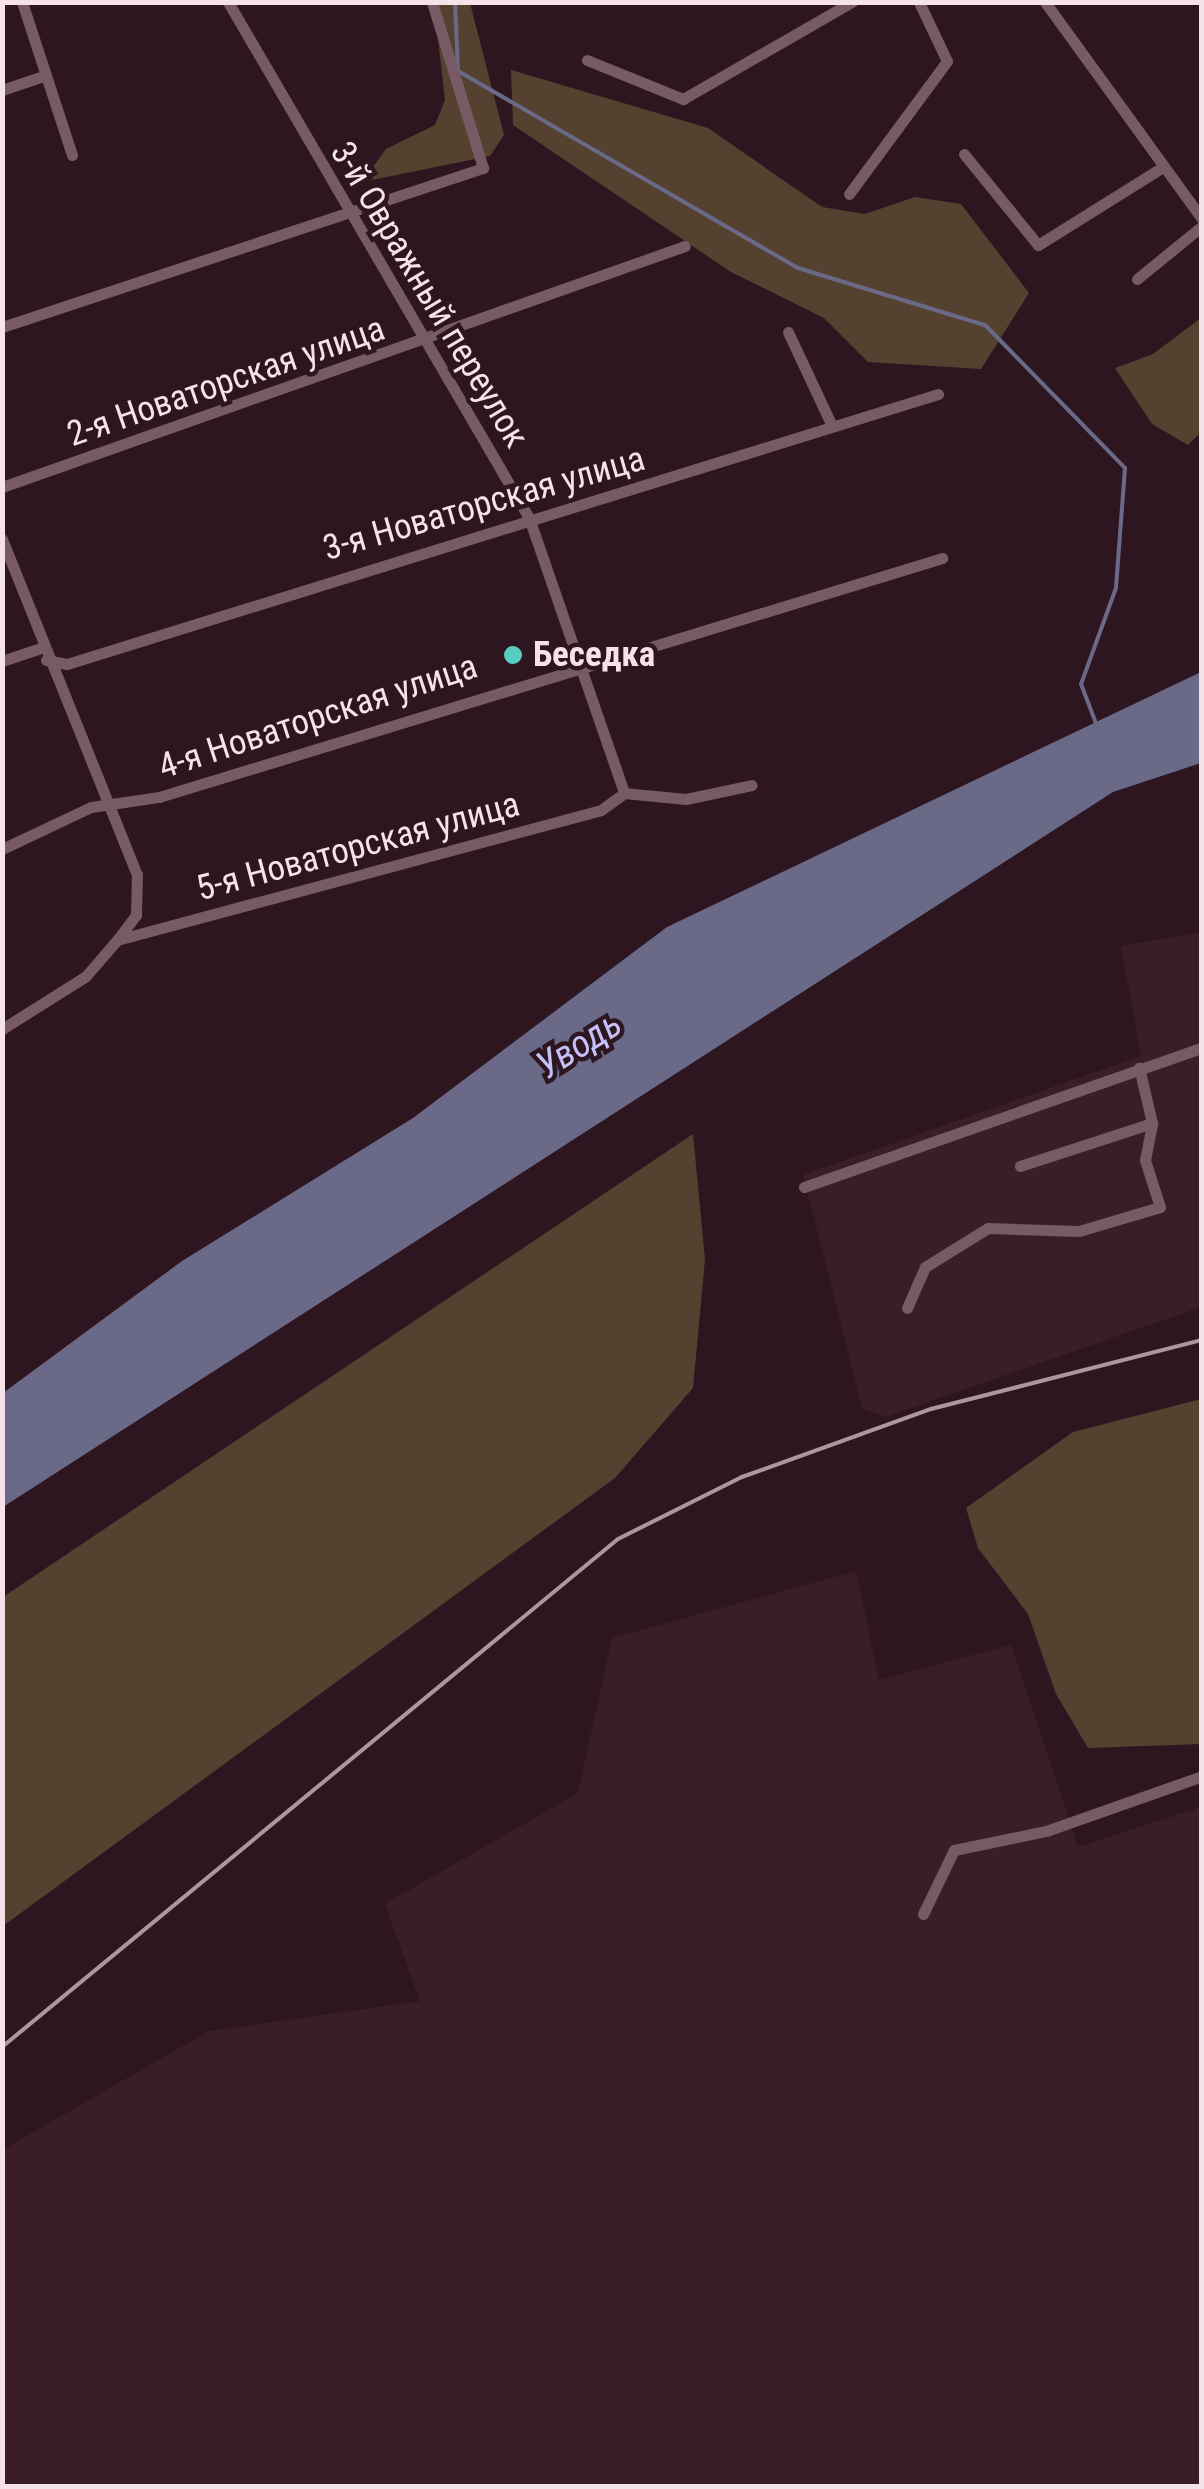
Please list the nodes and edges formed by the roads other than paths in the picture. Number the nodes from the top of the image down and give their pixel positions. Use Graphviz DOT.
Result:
graph roads {
  1 [pos="22,2"];
  2 [pos="228,2"];
  3 [pos="432,2"];
  4 [pos="852,2"];
  5 [pos="918,2"];
  6 [pos="1044,2"];
  7 [pos="587,60"];
  8 [pos="46,74"];
  9 [pos="2,90"];
  10 [pos="964,154"];
  11 [pos="72,156"];
  12 [pos="1158,170"];
  13 [pos="849,194"];
  14 [pos="349,214"];
  15 [pos="1202,222"];
  16 [pos="685,246"];
  17 [pos="1137,279"];
  18 [pos="2,327"];
  19 [pos="788,332"];
  20 [pos="426,340"];
  21 [pos="938,394"];
  22 [pos="832,426"];
  23 [pos="2,486"];
  24 [pos="529,518"];
  25 [pos="2,539"];
  26 [pos="942,558"];
  27 [pos="44,654"];
  28 [pos="2,661"];
  29 [pos="583,662"];
  30 [pos="752,786"];
  31 [pos="624,793"];
  32 [pos="103,805"];
  33 [pos="2,849"];
  34 [pos="117,940"];
  35 [pos="2,1029"];
  36 [pos="1202,1048"];
  37 [pos="1139,1066"];
  38 [pos="1152,1123"];
  39 [pos="1020,1166"];
  40 [pos="804,1186"];
  41 [pos="907,1308"];
  42 [pos="1202,1776"];
  43 [pos="922,1914"];
  1 -- 8 [label="street"];
  2 -- 14 [label="street, 3-й Овражный переулок"];
  3 -- 14 [label="street"];
  4 -- 7 [label="street"];
  5 -- 13 [label="street"];
  6 -- 12 [label="street"];
  8 -- 9 [label="street"];
  8 -- 11 [label="street"];
  10 -- 12 [label="street"];
  12 -- 15 [label="street"];
  14 -- 18 [label="street"];
  14 -- 20 [label="street, 3-й Овражный переулок"];
  15 -- 17 [label="street"];
  16 -- 20 [label="street, 2-я Новаторская улица"];
  19 -- 22 [label="street"];
  20 -- 23 [label="street, 2-я Новаторская улица"];
  20 -- 24 [label="street, 3-й Овражный переулок"];
  21 -- 22 [label="street, 3-я Новаторская улица"];
  22 -- 24 [label="street, 3-я Новаторская улица"];
  24 -- 27 [label="street, 3-я Новаторская улица"];
  24 -- 29 [label="street, 3-й Овражный переулок"];
  25 -- 27 [label="street"];
  26 -- 29 [label="street, 4-я Новаторская улица"];
  27 -- 28 [label="street, 3-я Новаторская улица"];
  27 -- 32 [label="street"];
  29 -- 31 [label="street, 3-й Овражный переулок"];
  29 -- 32 [label="street, 4-я Новаторская улица"];
  30 -- 31 [label="street"];
  31 -- 34 [label="street, 5-я Новаторская улица"];
  32 -- 33 [label="street, 4-я Новаторская улица"];
  32 -- 34 [label="street"];
  34 -- 35 [label="street"];
  36 -- 37 [label="street"];
  37 -- 38 [label="street"];
  37 -- 40 [label="street"];
  38 -- 39 [label="street"];
  38 -- 41 [label="street"];
  42 -- 43 [label="street"];
}
